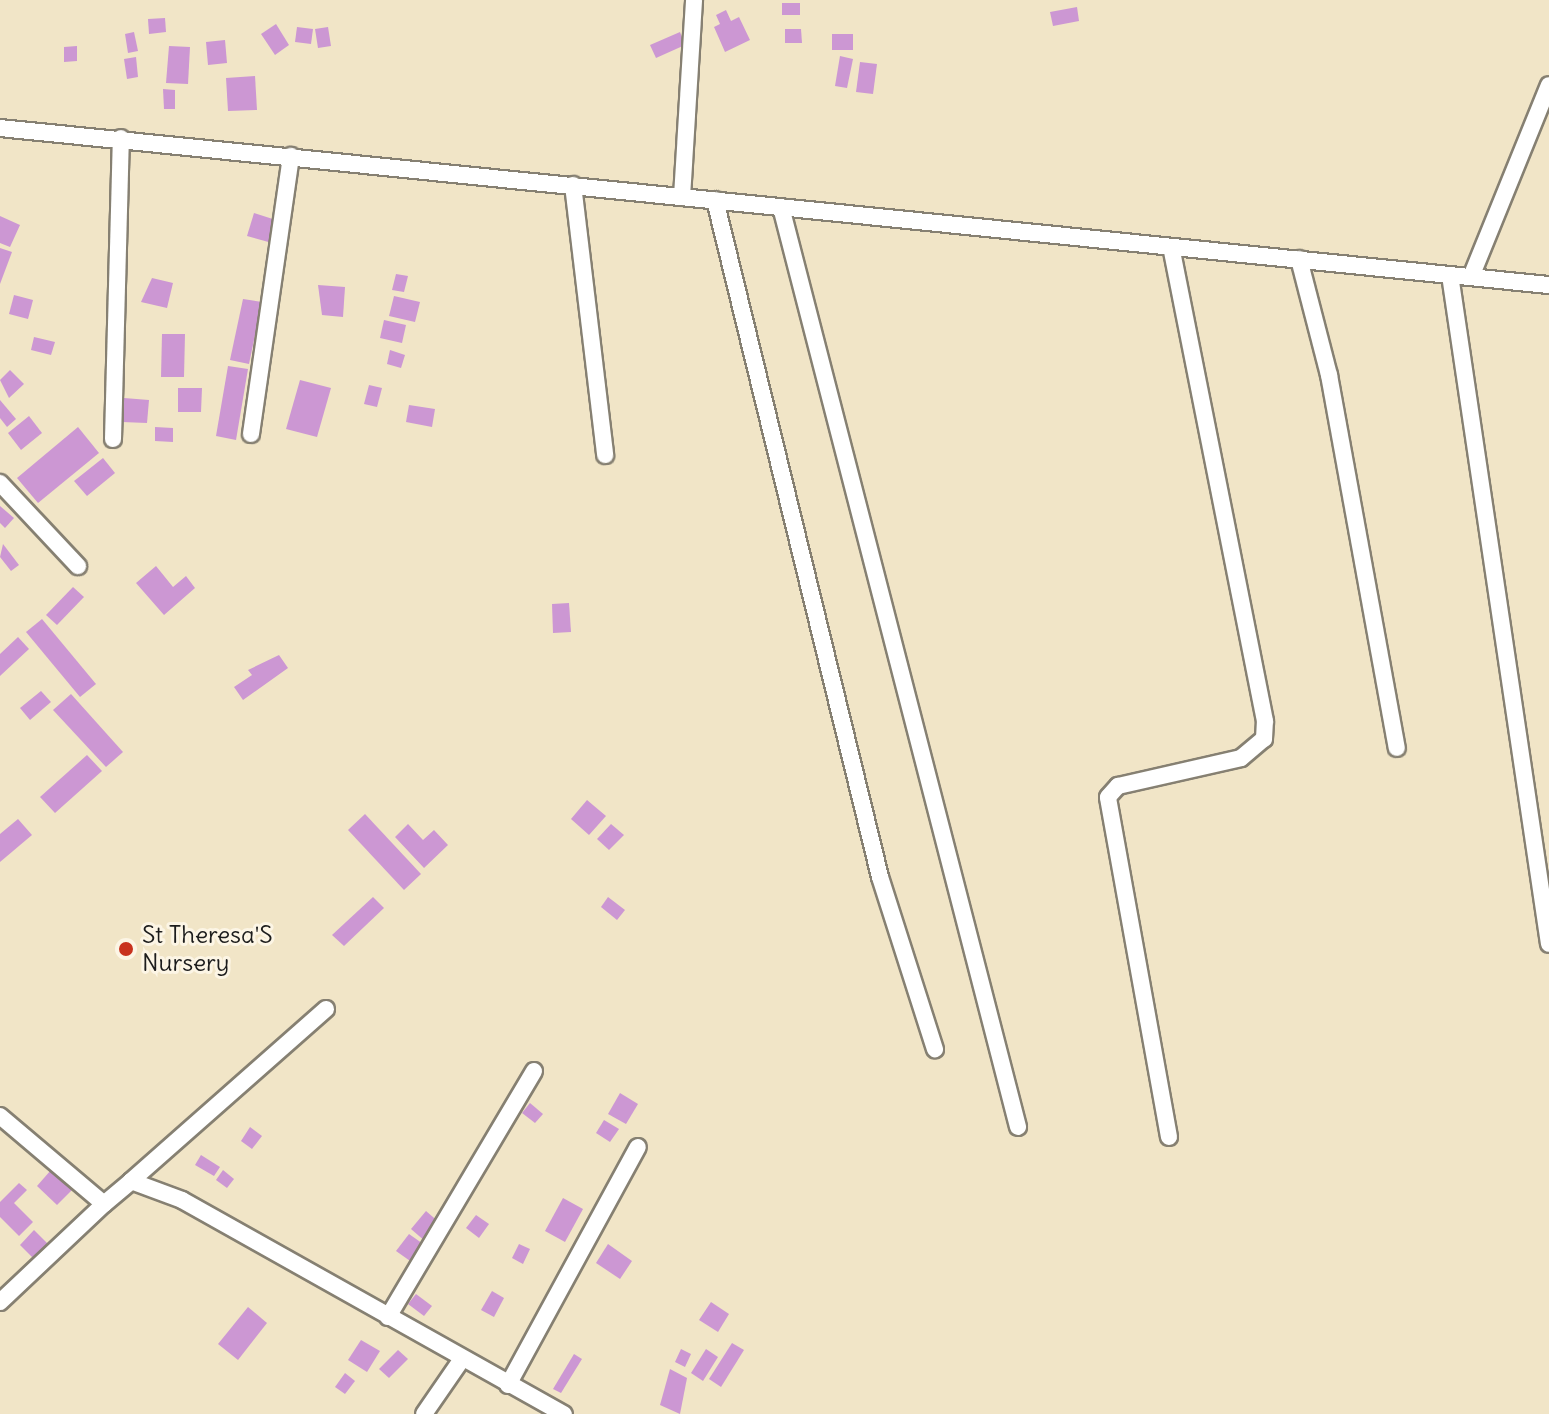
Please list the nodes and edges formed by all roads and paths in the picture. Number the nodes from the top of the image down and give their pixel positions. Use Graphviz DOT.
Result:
graph roads {
  1 [pos="694,0"];
  2 [pos="1549,85"];
  3 [pos="0,128"];
  4 [pos="121,138"];
  5 [pos="291,156"];
  6 [pos="573,185"];
  7 [pos="682,197"];
  8 [pos="715,200"];
  9 [pos="781,207"];
  10 [pos="1171,248"];
  11 [pos="1299,259"];
  12 [pos="1450,275"];
  13 [pos="1471,277"];
  14 [pos="1549,285"];
  15 [pos="251,434"];
  16 [pos="113,439"];
  17 [pos="605,455"];
  18 [pos="0,483"];
  19 [pos="78,566"];
  20 [pos="1397,748"];
  21 [pos="1549,944"];
  22 [pos="326,1009"];
  23 [pos="935,1049"];
  24 [pos="534,1071"];
  25 [pos="0,1116"];
  26 [pos="1018,1127"];
  27 [pos="1169,1137"];
  28 [pos="638,1147"];
  29 [pos="131,1181"];
  30 [pos="104,1204"];
  31 [pos="0,1302"];
  32 [pos="388,1317"];
  33 [pos="462,1359"];
  34 [pos="508,1385"];
  35 [pos="424,1414"];
  36 [pos="564,1414"];
  1 -- 7 [label="street"];
  2 -- 13 [label="street"];
  3 -- 4 [label="street"];
  4 -- 5 [label="street"];
  4 -- 16 [label="street"];
  5 -- 6 [label="street"];
  5 -- 15 [label="street"];
  6 -- 7 [label="street"];
  6 -- 17 [label="street"];
  7 -- 8 [label="street"];
  8 -- 9 [label="street"];
  8 -- 23 [label="street"];
  9 -- 10 [label="street"];
  9 -- 26 [label="street"];
  10 -- 11 [label="street"];
  10 -- 27 [label="street"];
  11 -- 12 [label="street"];
  11 -- 20 [label="street"];
  12 -- 13 [label="street"];
  12 -- 21 [label="street"];
  13 -- 14 [label="street"];
  18 -- 19 [label="street"];
  22 -- 29 [label="street"];
  24 -- 32 [label="street"];
  25 -- 30 [label="street"];
  28 -- 34 [label="street"];
  29 -- 30 [label="street"];
  29 -- 32 [label="street"];
  30 -- 31 [label="street"];
  32 -- 33 [label="street"];
  33 -- 34 [label="street"];
  33 -- 35 [label="street"];
  34 -- 36 [label="street"];
}
